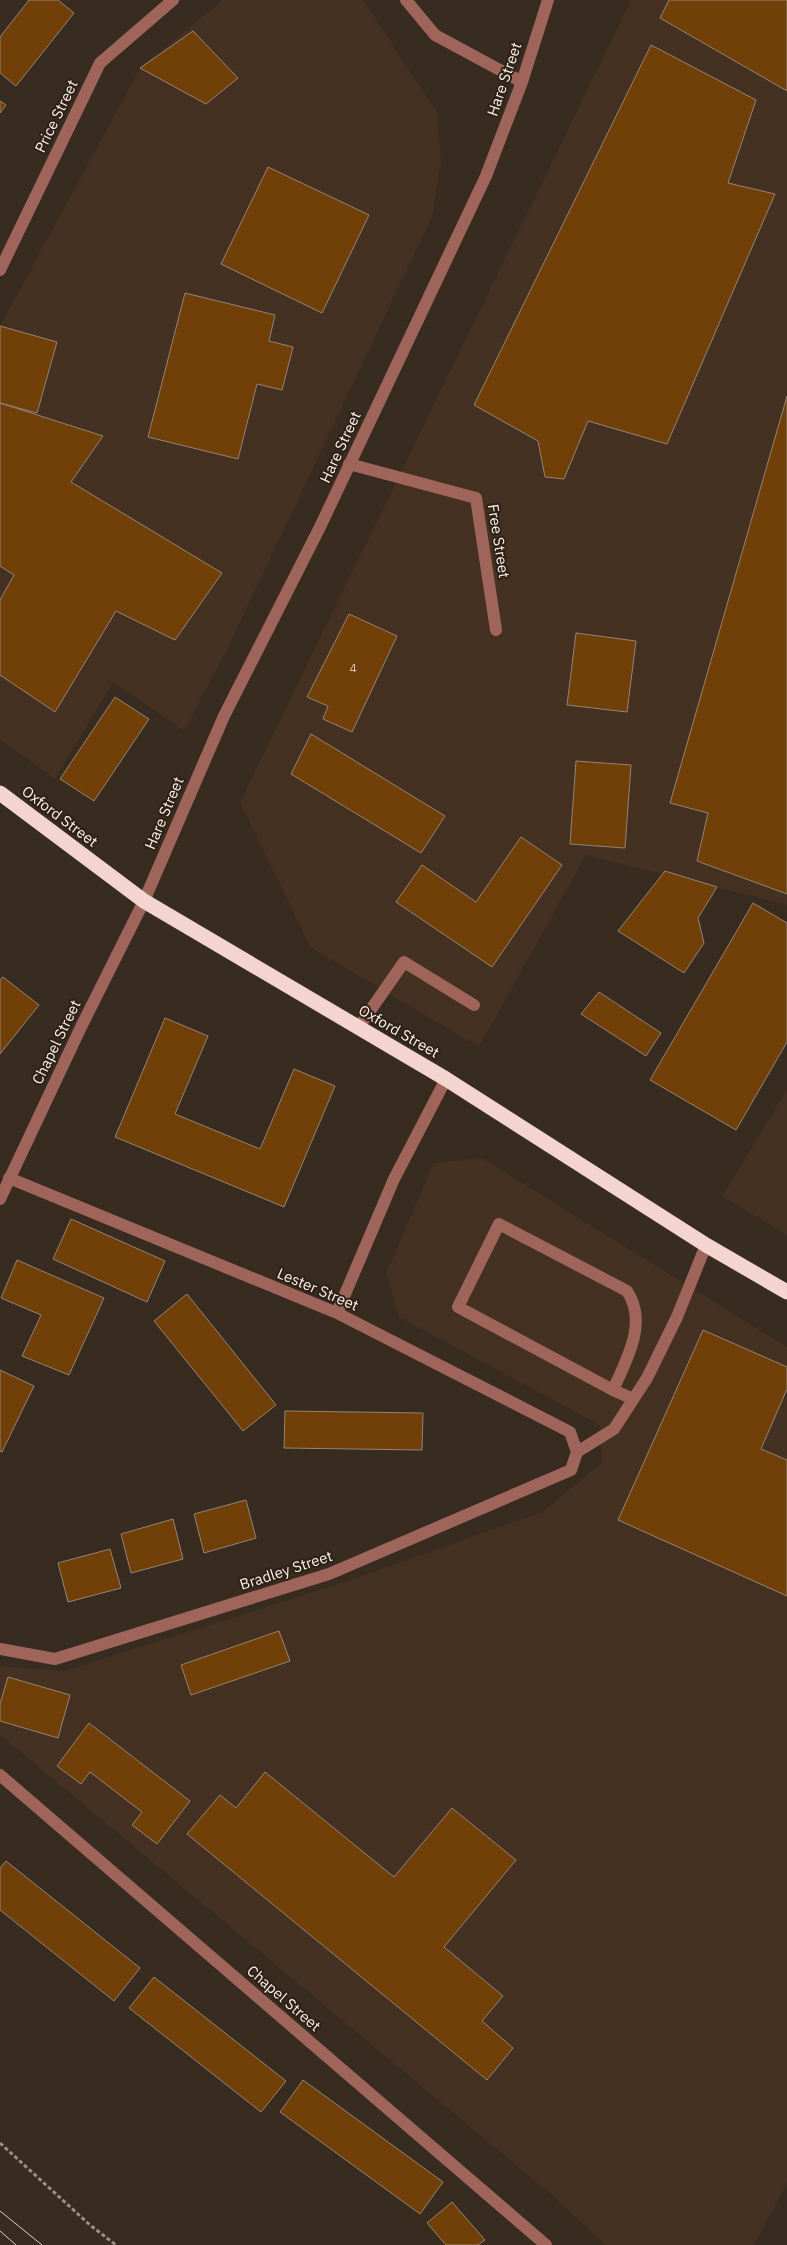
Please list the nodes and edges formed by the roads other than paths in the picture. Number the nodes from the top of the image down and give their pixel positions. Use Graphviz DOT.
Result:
graph roads {
  1 [pos="173,0"];
  2 [pos="406,0"];
  3 [pos="548,0"];
  4 [pos="522,82"];
  5 [pos="0,270"];
  6 [pos="350,464"];
  7 [pos="496,630"];
  8 [pos="0,793"];
  9 [pos="144,901"];
  10 [pos="474,1005"];
  11 [pos="358,1028"];
  12 [pos="446,1079"];
  13 [pos="9,1178"];
  14 [pos="0,1199"];
  15 [pos="706,1245"];
  16 [pos="787,1292"];
  17 [pos="337,1313"];
  18 [pos="613,1390"];
  19 [pos="633,1400"];
  20 [pos="577,1452"];
  21 [pos="0,1649"];
  22 [pos="0,1775"];
  23 [pos="546,2245"];
  1 -- 5 [label="street, Price Street"];
  2 -- 4 [label="street"];
  3 -- 4 [label="street, Hare Street"];
  4 -- 6 [label="street, Hare Street"];
  6 -- 7 [label="street, Free Street"];
  6 -- 9 [label="street, Hare Street"];
  8 -- 9 [label="highway, Oxford Street"];
  9 -- 11 [label="highway, Oxford Street"];
  9 -- 13 [label="street, Chapel Street"];
  10 -- 11 [label="street"];
  11 -- 12 [label="highway, Oxford Street"];
  12 -- 15 [label="highway, Oxford Street"];
  12 -- 17 [label="street"];
  13 -- 14 [label="street, Chapel Street"];
  13 -- 17 [label="street, Lester Street"];
  15 -- 16 [label="highway, Oxford Street"];
  15 -- 19 [label="street"];
  17 -- 20 [label="street, Lester Street"];
  18 -- 18 [label="street"];
  18 -- 19 [label="street"];
  19 -- 20 [label="street"];
  20 -- 21 [label="street, Bradley Street"];
  22 -- 23 [label="street, Chapel Street"];
}
